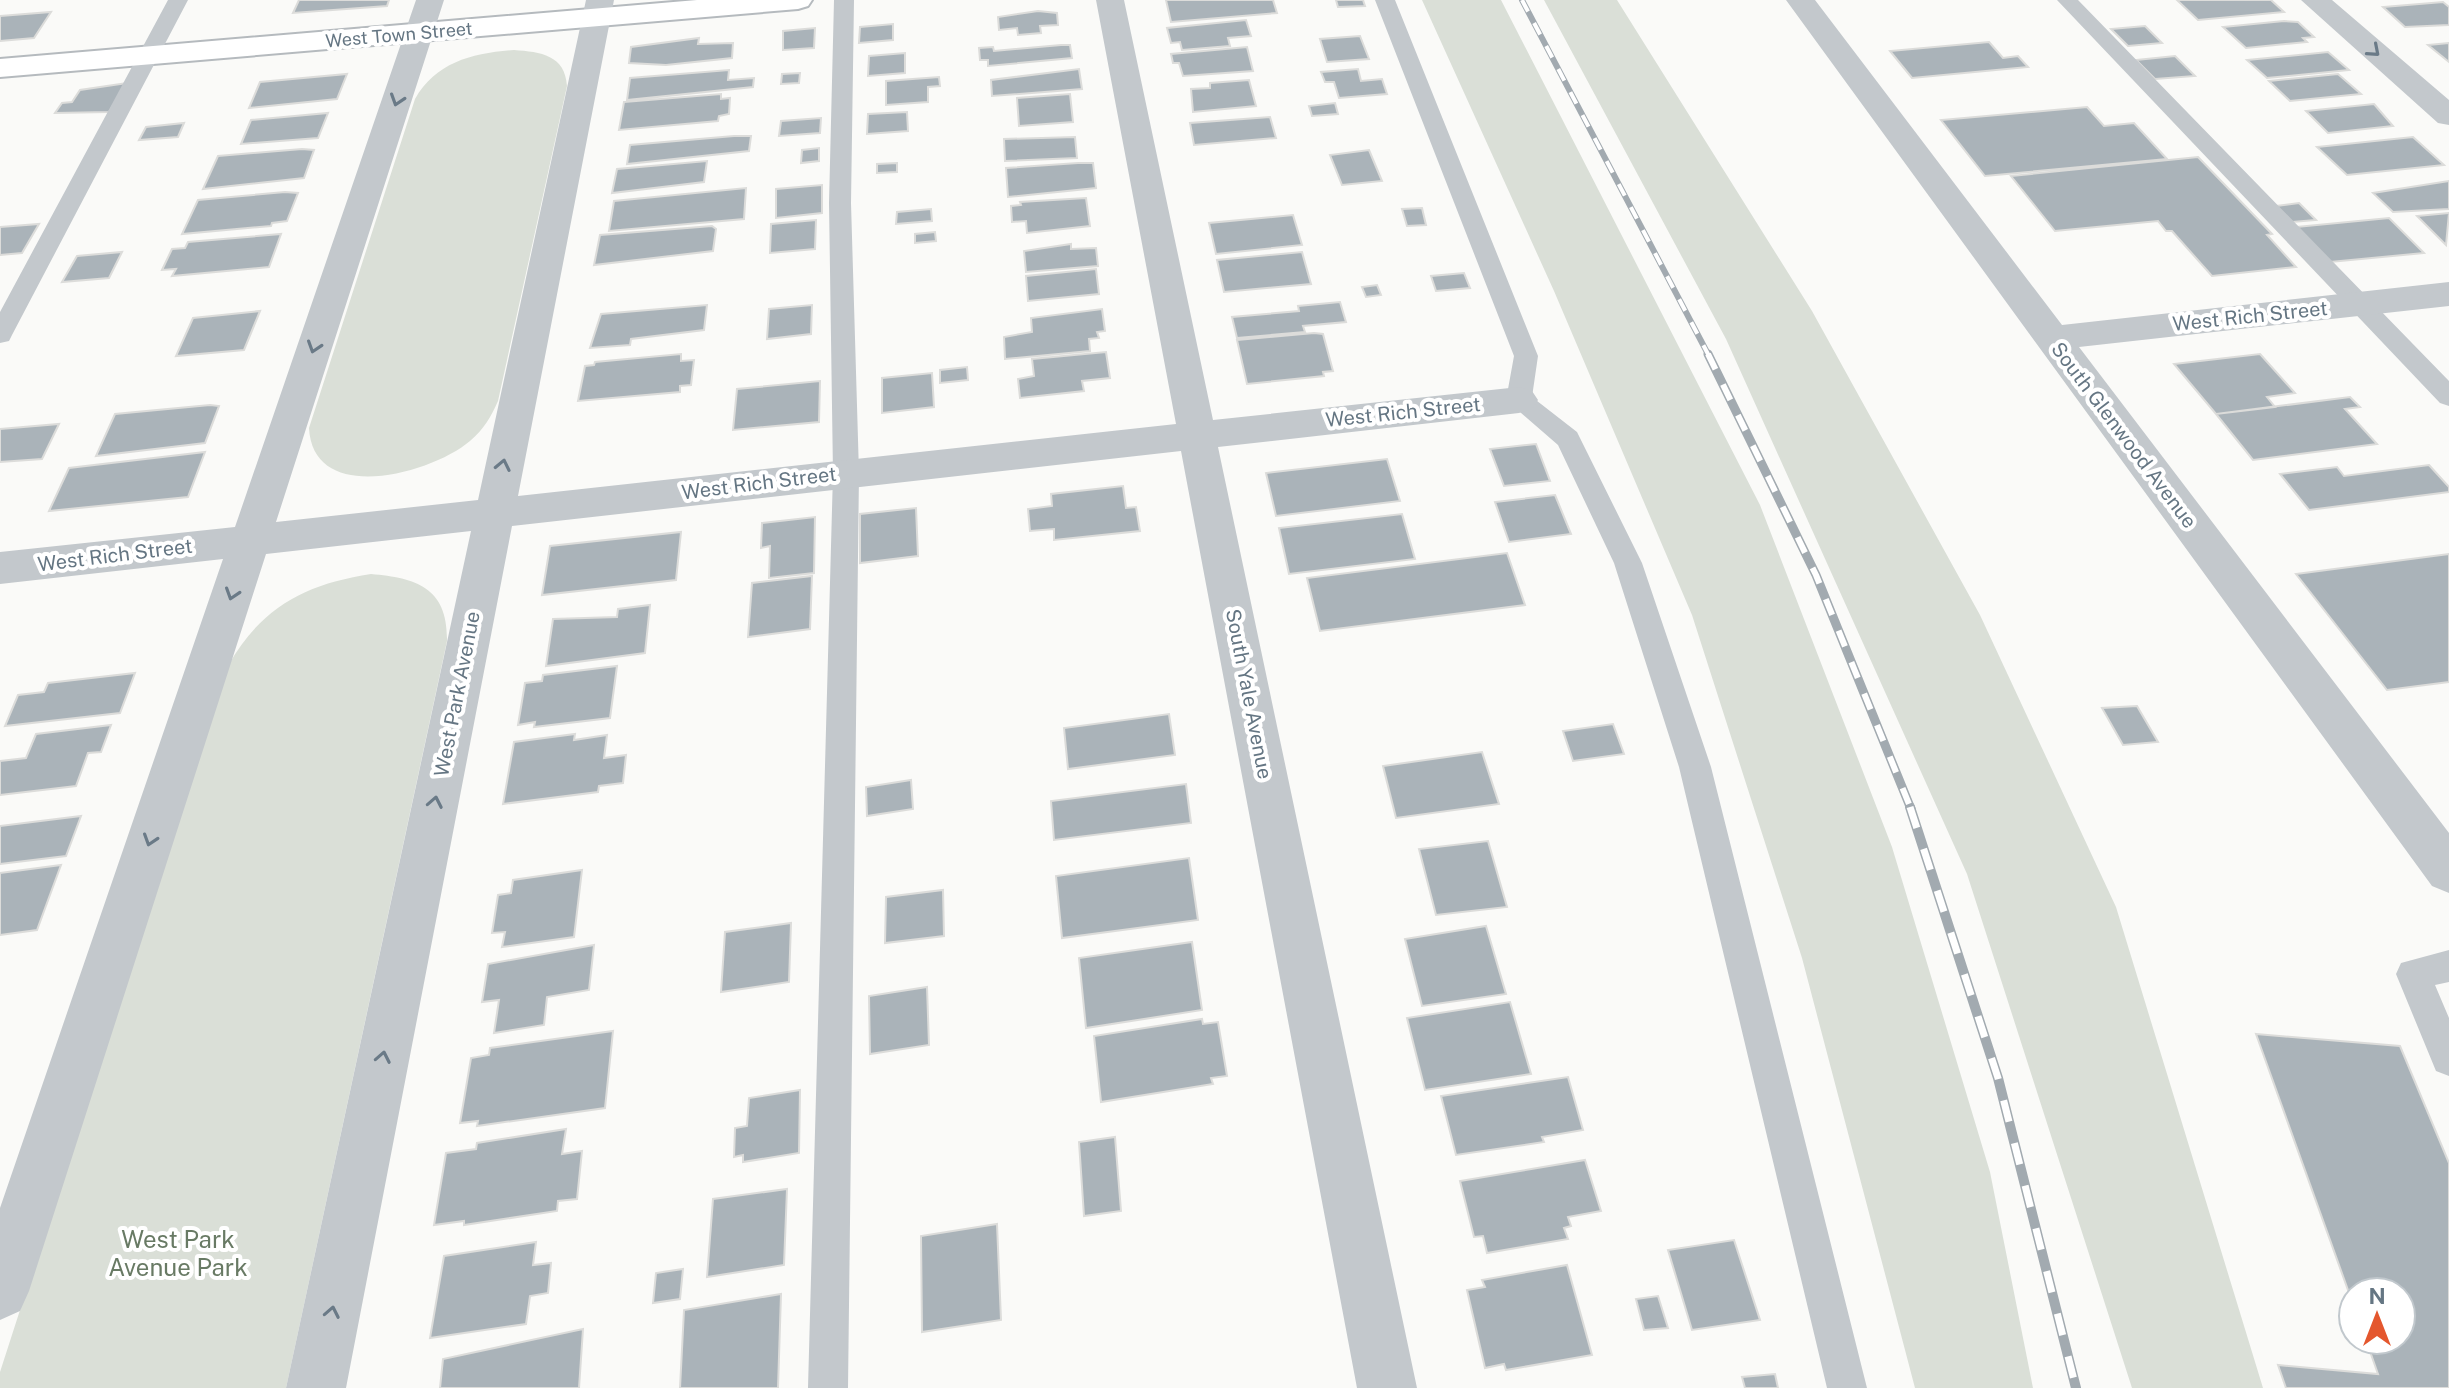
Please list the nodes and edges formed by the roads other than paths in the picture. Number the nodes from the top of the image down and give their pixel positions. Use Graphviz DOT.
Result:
graph roads {
  1 [pos="178,0"];
  2 [pos="798,0"];
  3 [pos="844,0"];
  4 [pos="1110,0"];
  5 [pos="1385,0"];
  6 [pos="1800,0"];
  7 [pos="2067,0"];
  8 [pos="2315,0"];
  9 [pos="598,8"];
  10 [pos="425,17"];
  11 [pos="144,57"];
  12 [pos="0,68"];
  13 [pos="2449,116"];
  14 [pos="2449,294"];
  15 [pos="2360,304"];
  16 [pos="0,335"];
  17 [pos="2051,338"];
  18 [pos="2449,397"];
  19 [pos="1519,400"];
  20 [pos="1197,434"];
  21 [pos="846,473"];
  22 [pos="493,515"];
  23 [pos="251,538"];
  24 [pos="0,568"];
  25 [pos="2449,871"];
  26 [pos="2449,966"];
  27 [pos="2449,1059"];
  28 [pos="0,1291"];
  29 [pos="316,1388"];
  30 [pos="828,1388"];
  31 [pos="1387,1388"];
  32 [pos="1847,1388"];
  1 -- 11 [label="lane"];
  2 -- 9 [label="main road, West Town Street"];
  3 -- 21 [label="lane"];
  4 -- 20 [label="street, South Yale Avenue"];
  5 -- 19 [label="lane"];
  6 -- 17 [label="street, South Glenwood Avenue"];
  7 -- 15 [label="lane"];
  8 -- 13 [label="street, one-way"];
  9 -- 10 [label="main road, West Town Street"];
  22 -- 9 [label="street, West Park Avenue, one-way"];
  10 -- 11 [label="main road, West Town Street"];
  10 -- 23 [label="street, one-way"];
  11 -- 12 [label="main road, West Town Street"];
  11 -- 16 [label="lane"];
  14 -- 15 [label="street, West Rich Street"];
  15 -- 17 [label="street, West Rich Street"];
  15 -- 18 [label="lane"];
  17 -- 25 [label="street, South Glenwood Avenue"];
  19 -- 20 [label="street, West Rich Street"];
  19 -- 32 [label="lane"];
  20 -- 21 [label="street, West Rich Street"];
  20 -- 31 [label="street, South Yale Avenue"];
  21 -- 22 [label="street, West Rich Street"];
  21 -- 30 [label="lane"];
  22 -- 23 [label="street, West Rich Street"];
  29 -- 22 [label="street, West Park Avenue, one-way"];
  23 -- 24 [label="street, West Rich Street"];
  23 -- 28 [label="street, one-way"];
  26 -- 27 [label="lane"];
}
